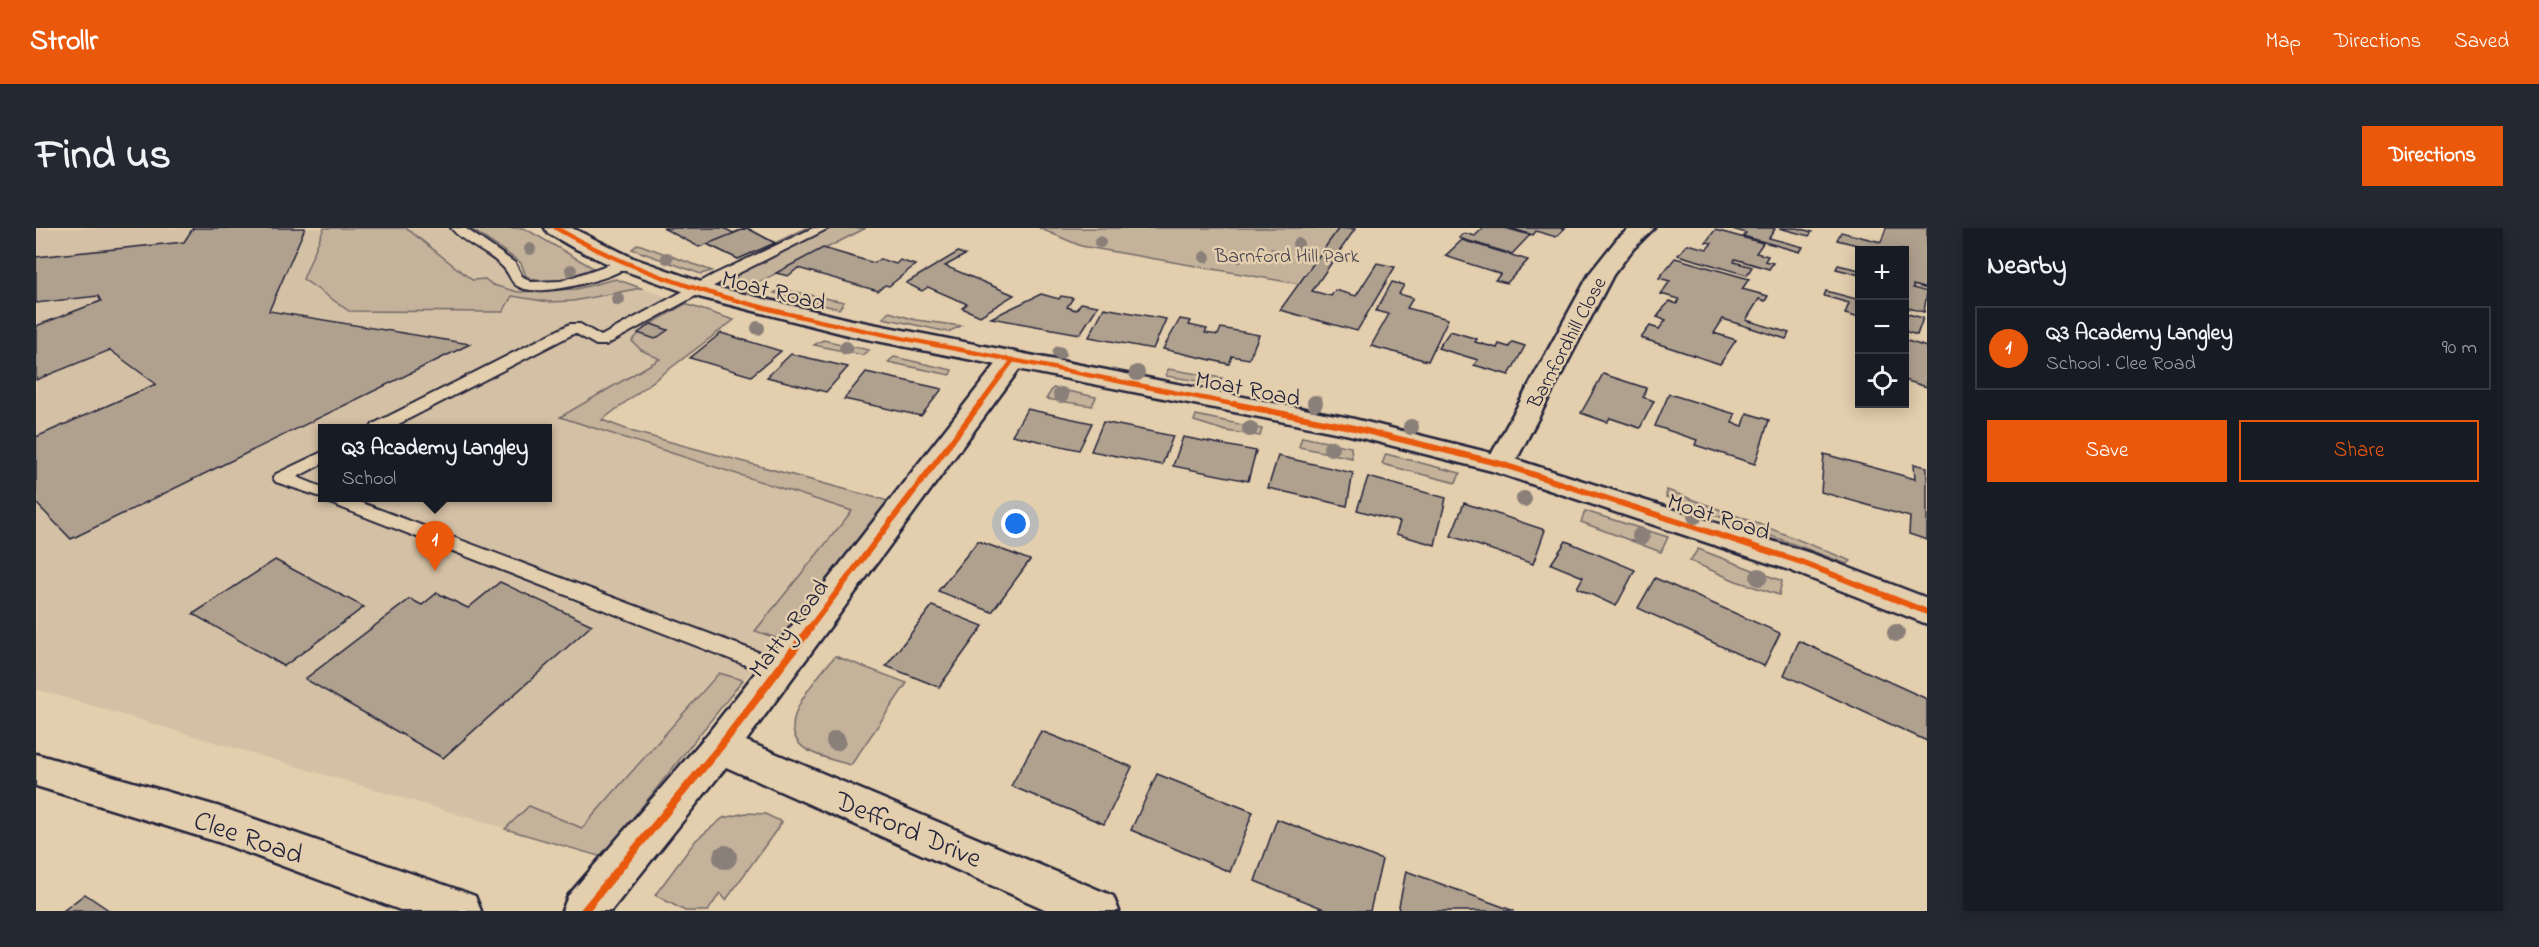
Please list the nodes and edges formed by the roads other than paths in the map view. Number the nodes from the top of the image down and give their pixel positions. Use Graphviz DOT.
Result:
graph roads {
  1 [pos="457,228"];
  2 [pos="556,228"];
  3 [pos="822,228"];
  4 [pos="1643,228"];
  5 [pos="625,263"];
  6 [pos="698,288"];
  7 [pos="1013,360"];
  8 [pos="389,424"];
  9 [pos="318,459"];
  10 [pos="1501,464"];
  11 [pos="318,492"];
  12 [pos="344,502"];
  13 [pos="1927,612"];
  14 [pos="779,669"];
  15 [pos="720,747"];
  16 [pos="36,770"];
  17 [pos="459,911"];
  18 [pos="584,911"];
  19 [pos="1097,911"];
  1 -- 5 [label="lane"];
  2 -- 5 [label="street, Moat Road"];
  3 -- 6 [label="lane"];
  4 -- 10 [label="street, Barnfordhill Close"];
  5 -- 6 [label="street, Moat Road"];
  6 -- 7 [label="street, Moat Road"];
  6 -- 8 [label="lane"];
  7 -- 10 [label="street, Moat Road"];
  7 -- 14 [label="street, Matty Road"];
  9 -- 11 [label="lane"];
  10 -- 13 [label="street, Moat Road"];
  12 -- 14 [label="lane"];
  14 -- 15 [label="street, Matty Road"];
  15 -- 18 [label="street, Matty Road"];
  15 -- 19 [label="street, Defford Drive"];
  16 -- 17 [label="street, Clee Road"];
}
